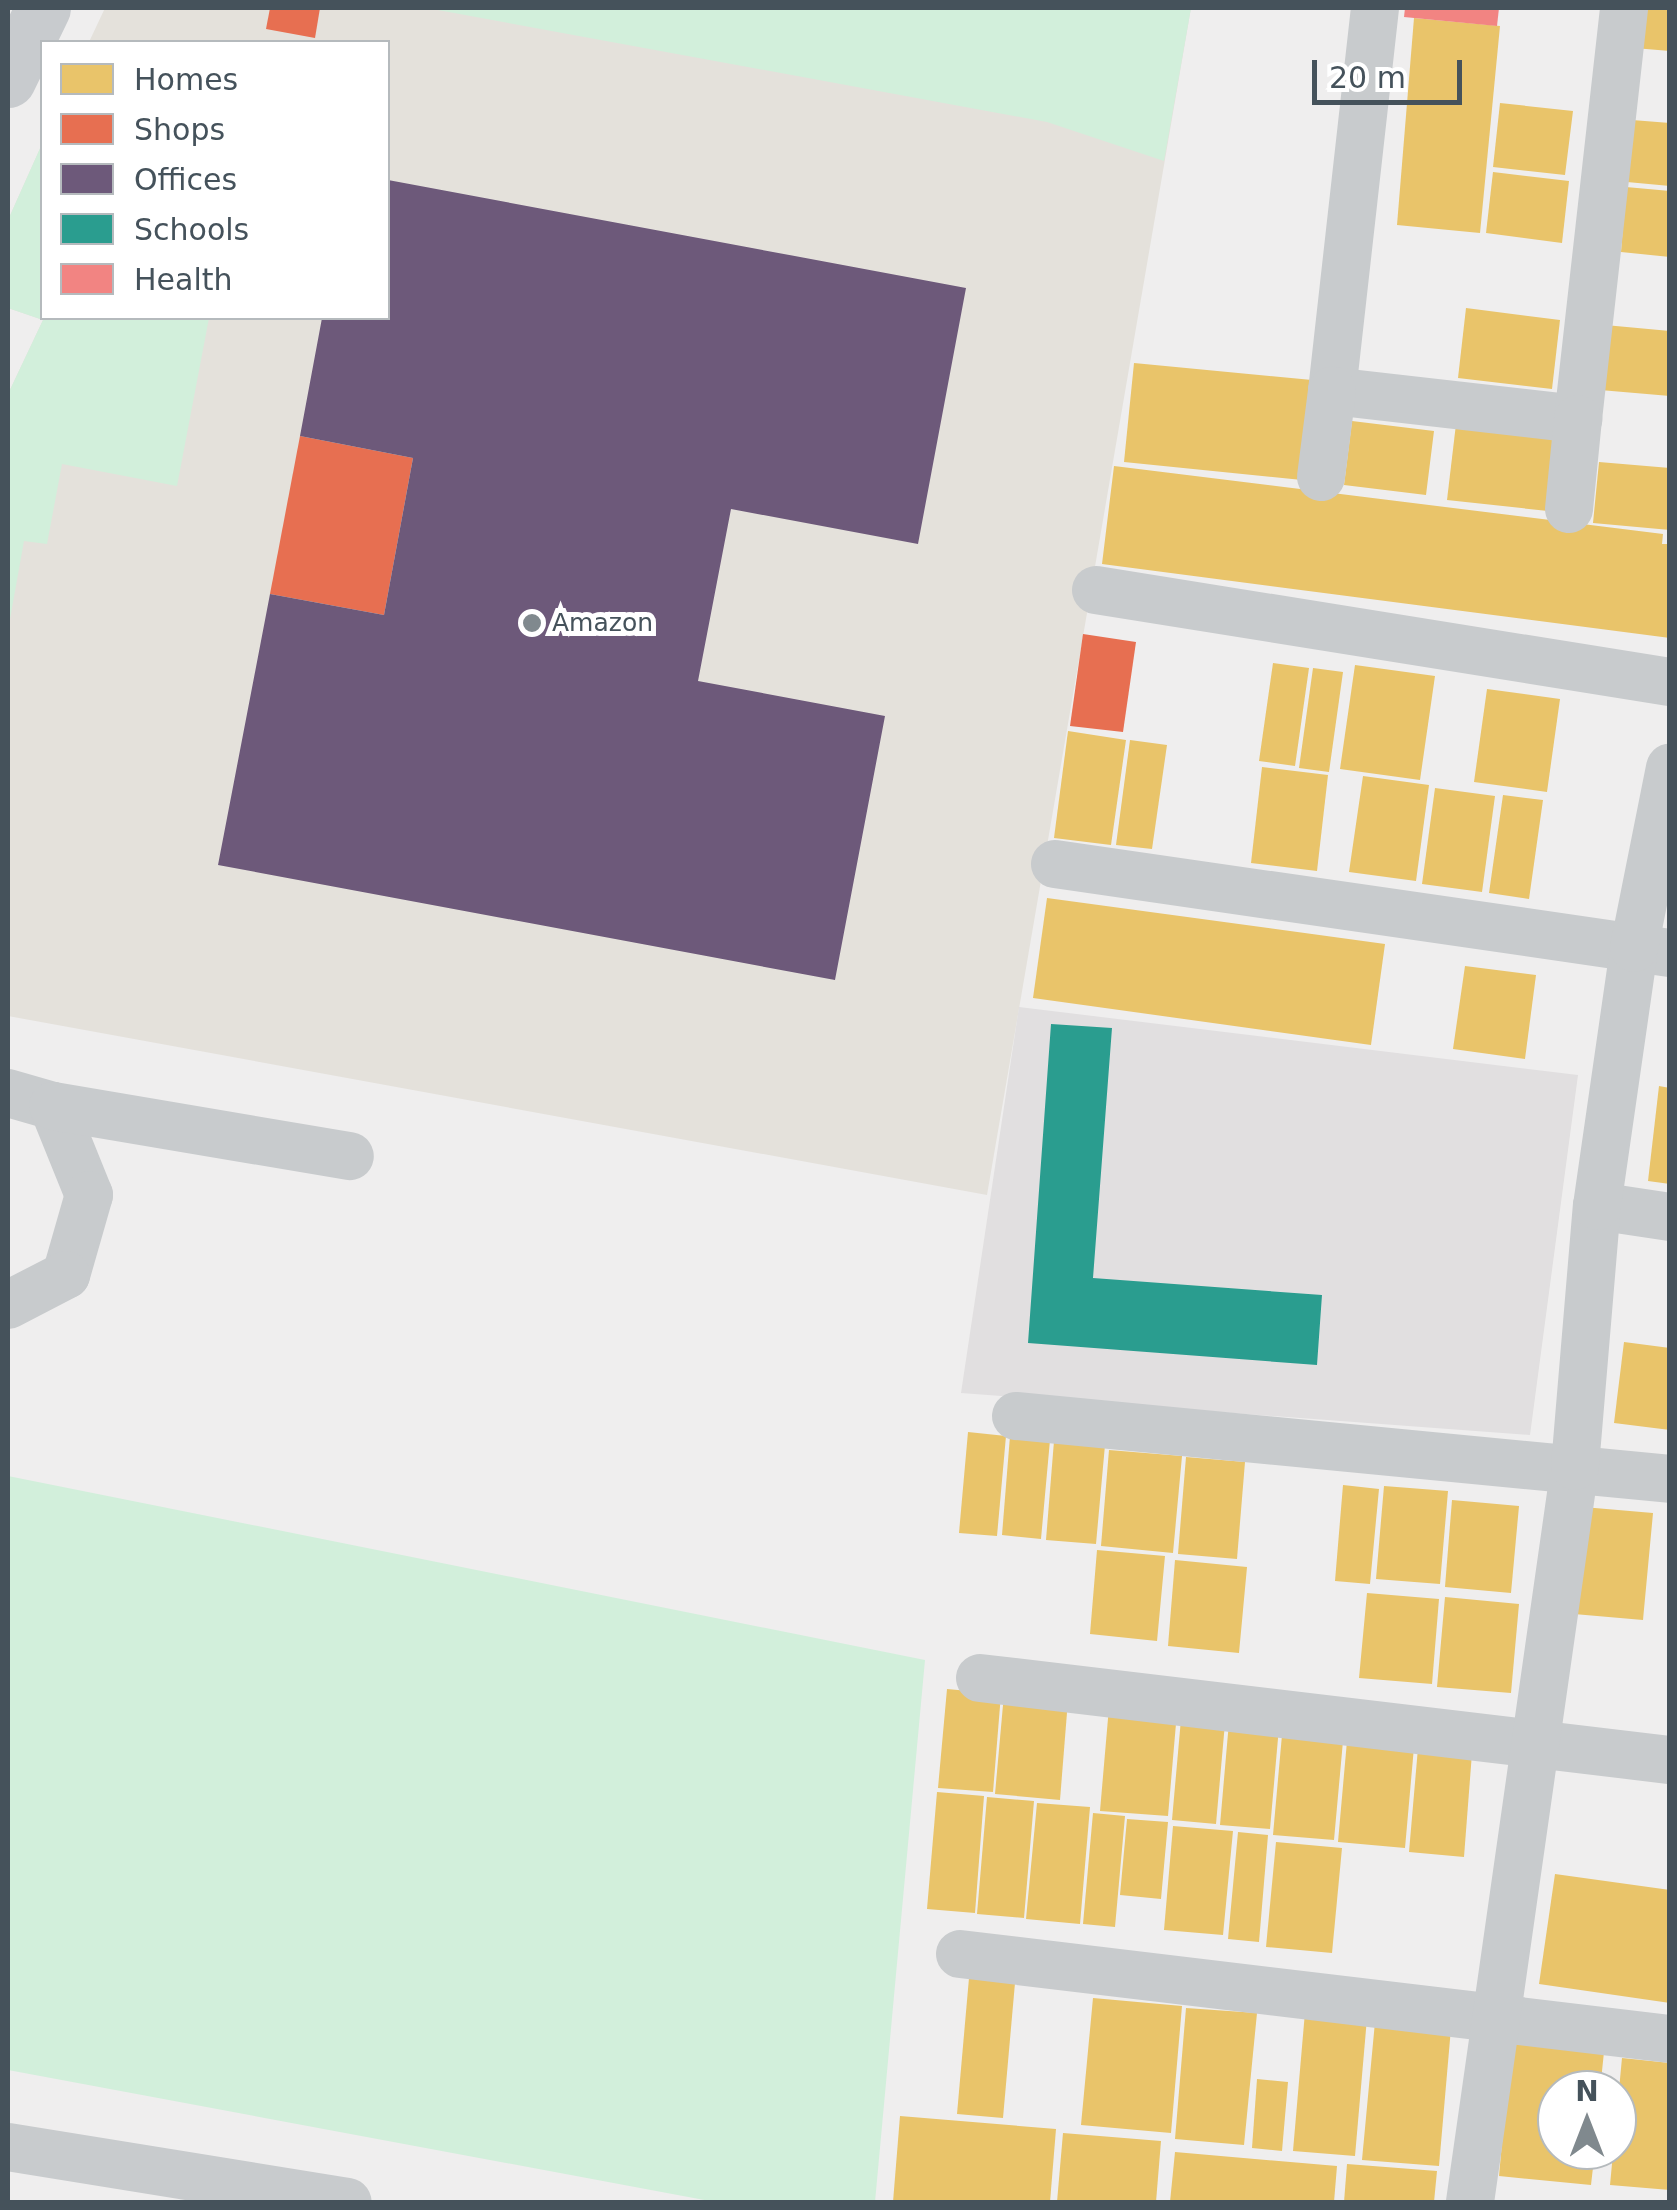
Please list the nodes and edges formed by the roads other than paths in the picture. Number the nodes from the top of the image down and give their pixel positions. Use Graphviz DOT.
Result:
graph roads {
  1 [pos="42,8"];
  2 [pos="1376,8"];
  3 [pos="1624,8"];
  4 [pos="8,80"];
  5 [pos="1332,390"];
  6 [pos="1578,419"];
  7 [pos="1321,477"];
  8 [pos="1569,510"];
  9 [pos="1096,590"];
  10 [pos="1670,682"];
  11 [pos="1670,768"];
  12 [pos="1055,864"];
  13 [pos="1652,950"];
  14 [pos="8,1093"];
  15 [pos="53,1106"];
  16 [pos="350,1156"];
  17 [pos="1597,1206"];
  18 [pos="1670,1217"];
  19 [pos="8,1305"];
  20 [pos="1016,1416"];
  21 [pos="1575,1466"];
  22 [pos="1670,1479"];
  23 [pos="980,1678"];
  24 [pos="1539,1746"];
  25 [pos="1670,1760"];
  26 [pos="960,1954"];
  27 [pos="1498,2018"];
  28 [pos="1670,2039"];
  29 [pos="8,2147"];
  30 [pos="271,2196"];
  31 [pos="348,2202"];
  32 [pos="1470,2202"];
  1 -- 4 [label="main road"];
  2 -- 5 [label="street"];
  3 -- 6 [label="street"];
  5 -- 6 [label="street"];
  5 -- 7 [label="street"];
  6 -- 8 [label="street"];
  9 -- 10 [label="street"];
  11 -- 13 [label="street"];
  12 -- 13 [label="street"];
  13 -- 17 [label="street"];
  14 -- 15 [label="street"];
  15 -- 16 [label="street"];
  15 -- 19 [label="street"];
  17 -- 18 [label="street"];
  17 -- 21 [label="street"];
  20 -- 21 [label="street"];
  21 -- 22 [label="street"];
  21 -- 24 [label="street"];
  23 -- 24 [label="street"];
  24 -- 25 [label="street"];
  24 -- 27 [label="street"];
  26 -- 27 [label="street"];
  27 -- 28 [label="street"];
  27 -- 32 [label="street"];
  29 -- 30 [label="street"];
  30 -- 31 [label="street"];
}
